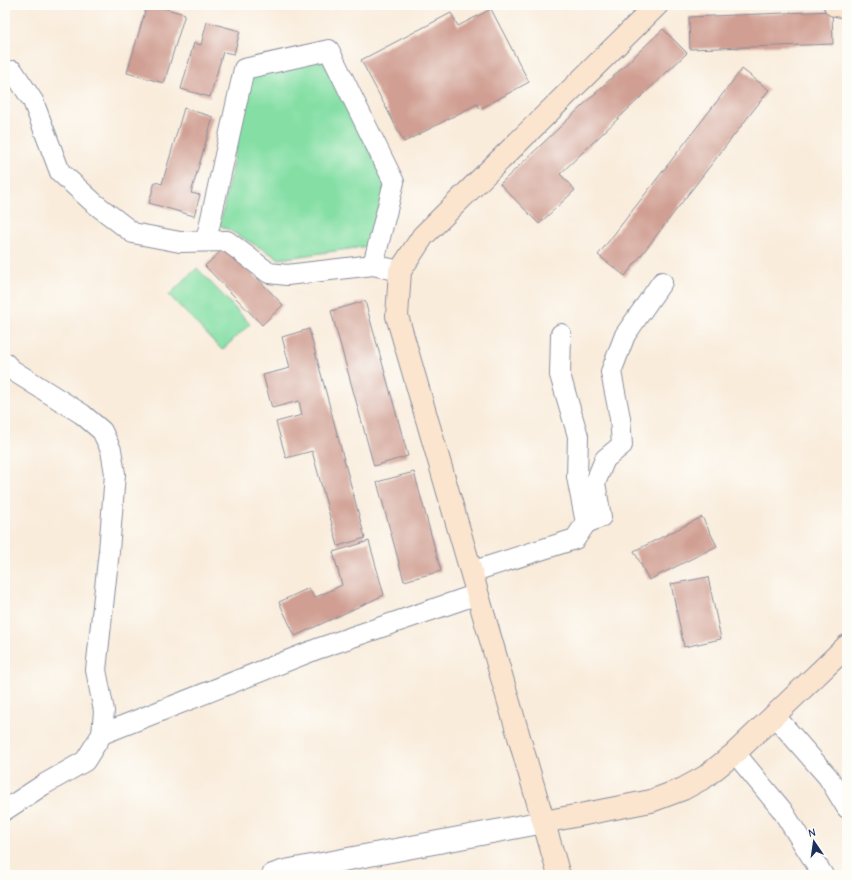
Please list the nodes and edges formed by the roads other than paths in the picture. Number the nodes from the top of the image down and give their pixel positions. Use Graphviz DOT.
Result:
graph roads {
  1 [pos="657,5"];
  2 [pos="835,5"];
  3 [pos="847,7"];
  4 [pos="13,71"];
  5 [pos="206,241"];
  6 [pos="373,265"];
  7 [pos="400,271"];
  8 [pos="662,282"];
  9 [pos="562,334"];
  10 [pos="5,363"];
  11 [pos="586,523"];
  12 [pos="471,572"];
  13 [pos="478,594"];
  14 [pos="847,646"];
  15 [pos="774,716"];
  16 [pos="102,734"];
  17 [pos="735,753"];
  18 [pos="847,808"];
  19 [pos="5,810"];
  20 [pos="544,822"];
  21 [pos="273,875"];
  22 [pos="559,875"];
  23 [pos="823,875"];
  1 -- 7 [label="main road"];
  2 -- 3 [label="main road"];
  4 -- 5 [label="street"];
  5 -- 6 [label="street"];
  5 -- 6 [label="street"];
  6 -- 7 [label="street"];
  7 -- 12 [label="main road"];
  8 -- 11 [label="street"];
  9 -- 11 [label="street"];
  10 -- 16 [label="street"];
  11 -- 12 [label="street"];
  12 -- 13 [label="main road"];
  13 -- 16 [label="street"];
  13 -- 20 [label="main road"];
  14 -- 15 [label="main road"];
  15 -- 17 [label="main road"];
  15 -- 18 [label="street"];
  16 -- 19 [label="street"];
  17 -- 20 [label="main road"];
  17 -- 23 [label="street"];
  20 -- 21 [label="street"];
  20 -- 22 [label="main road"];
}
